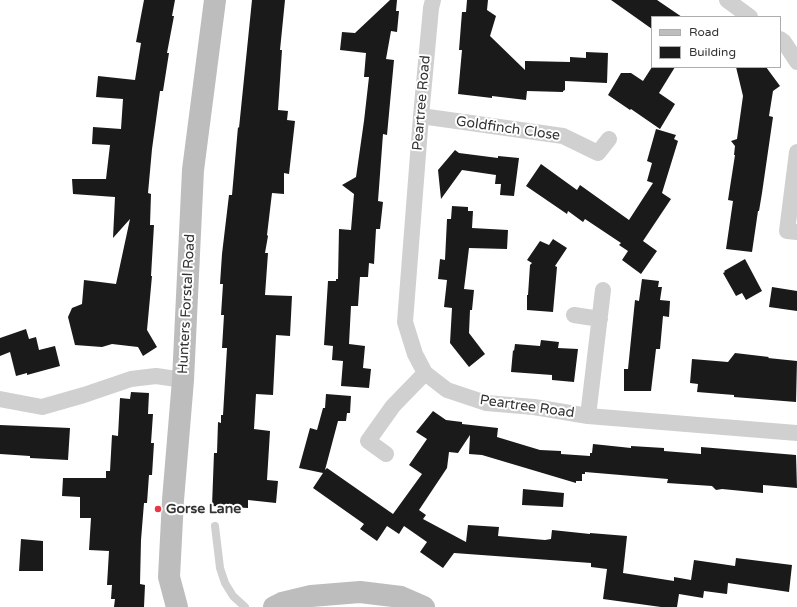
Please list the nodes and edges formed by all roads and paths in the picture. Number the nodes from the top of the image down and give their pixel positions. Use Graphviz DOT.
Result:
graph roads {
  1 [pos="214,0"];
  2 [pos="433,0"];
  3 [pos="727,0"];
  4 [pos="749,16"];
  5 [pos="781,40"];
  6 [pos="797,62"];
  7 [pos="421,116"];
  8 [pos="609,139"];
  9 [pos="797,152"];
  10 [pos="797,232"];
  11 [pos="603,290"];
  12 [pos="574,315"];
  13 [pos="600,319"];
  14 [pos="425,373"];
  15 [pos="183,380"];
  16 [pos="0,399"];
  17 [pos="588,416"];
  18 [pos="797,433"];
  19 [pos="386,454"];
  20 [pos="215,526"];
  21 [pos="399,602"];
  22 [pos="178,607"];
  23 [pos="245,607"];
  24 [pos="274,607"];
  25 [pos="424,607"];
  1 -- 15 [label="street, Hunters Forstal Road"];
  2 -- 7 [label="street, Peartree Road"];
  3 -- 4 [label="street"];
  5 -- 6 [label="street"];
  7 -- 8 [label="street, Goldfinch Close"];
  7 -- 14 [label="street, Peartree Road"];
  9 -- 10 [label="street"];
  11 -- 13 [label="street"];
  12 -- 13 [label="street"];
  13 -- 17 [label="street"];
  14 -- 17 [label="street, Peartree Road"];
  14 -- 19 [label="street"];
  15 -- 16 [label="street"];
  15 -- 22 [label="street, Hunters Forstal Road"];
  17 -- 18 [label="street, Peartree Road"];
  20 -- 23 [label="lane"];
  21 -- 24 [label="street"];
  21 -- 25 [label="street"];
}
